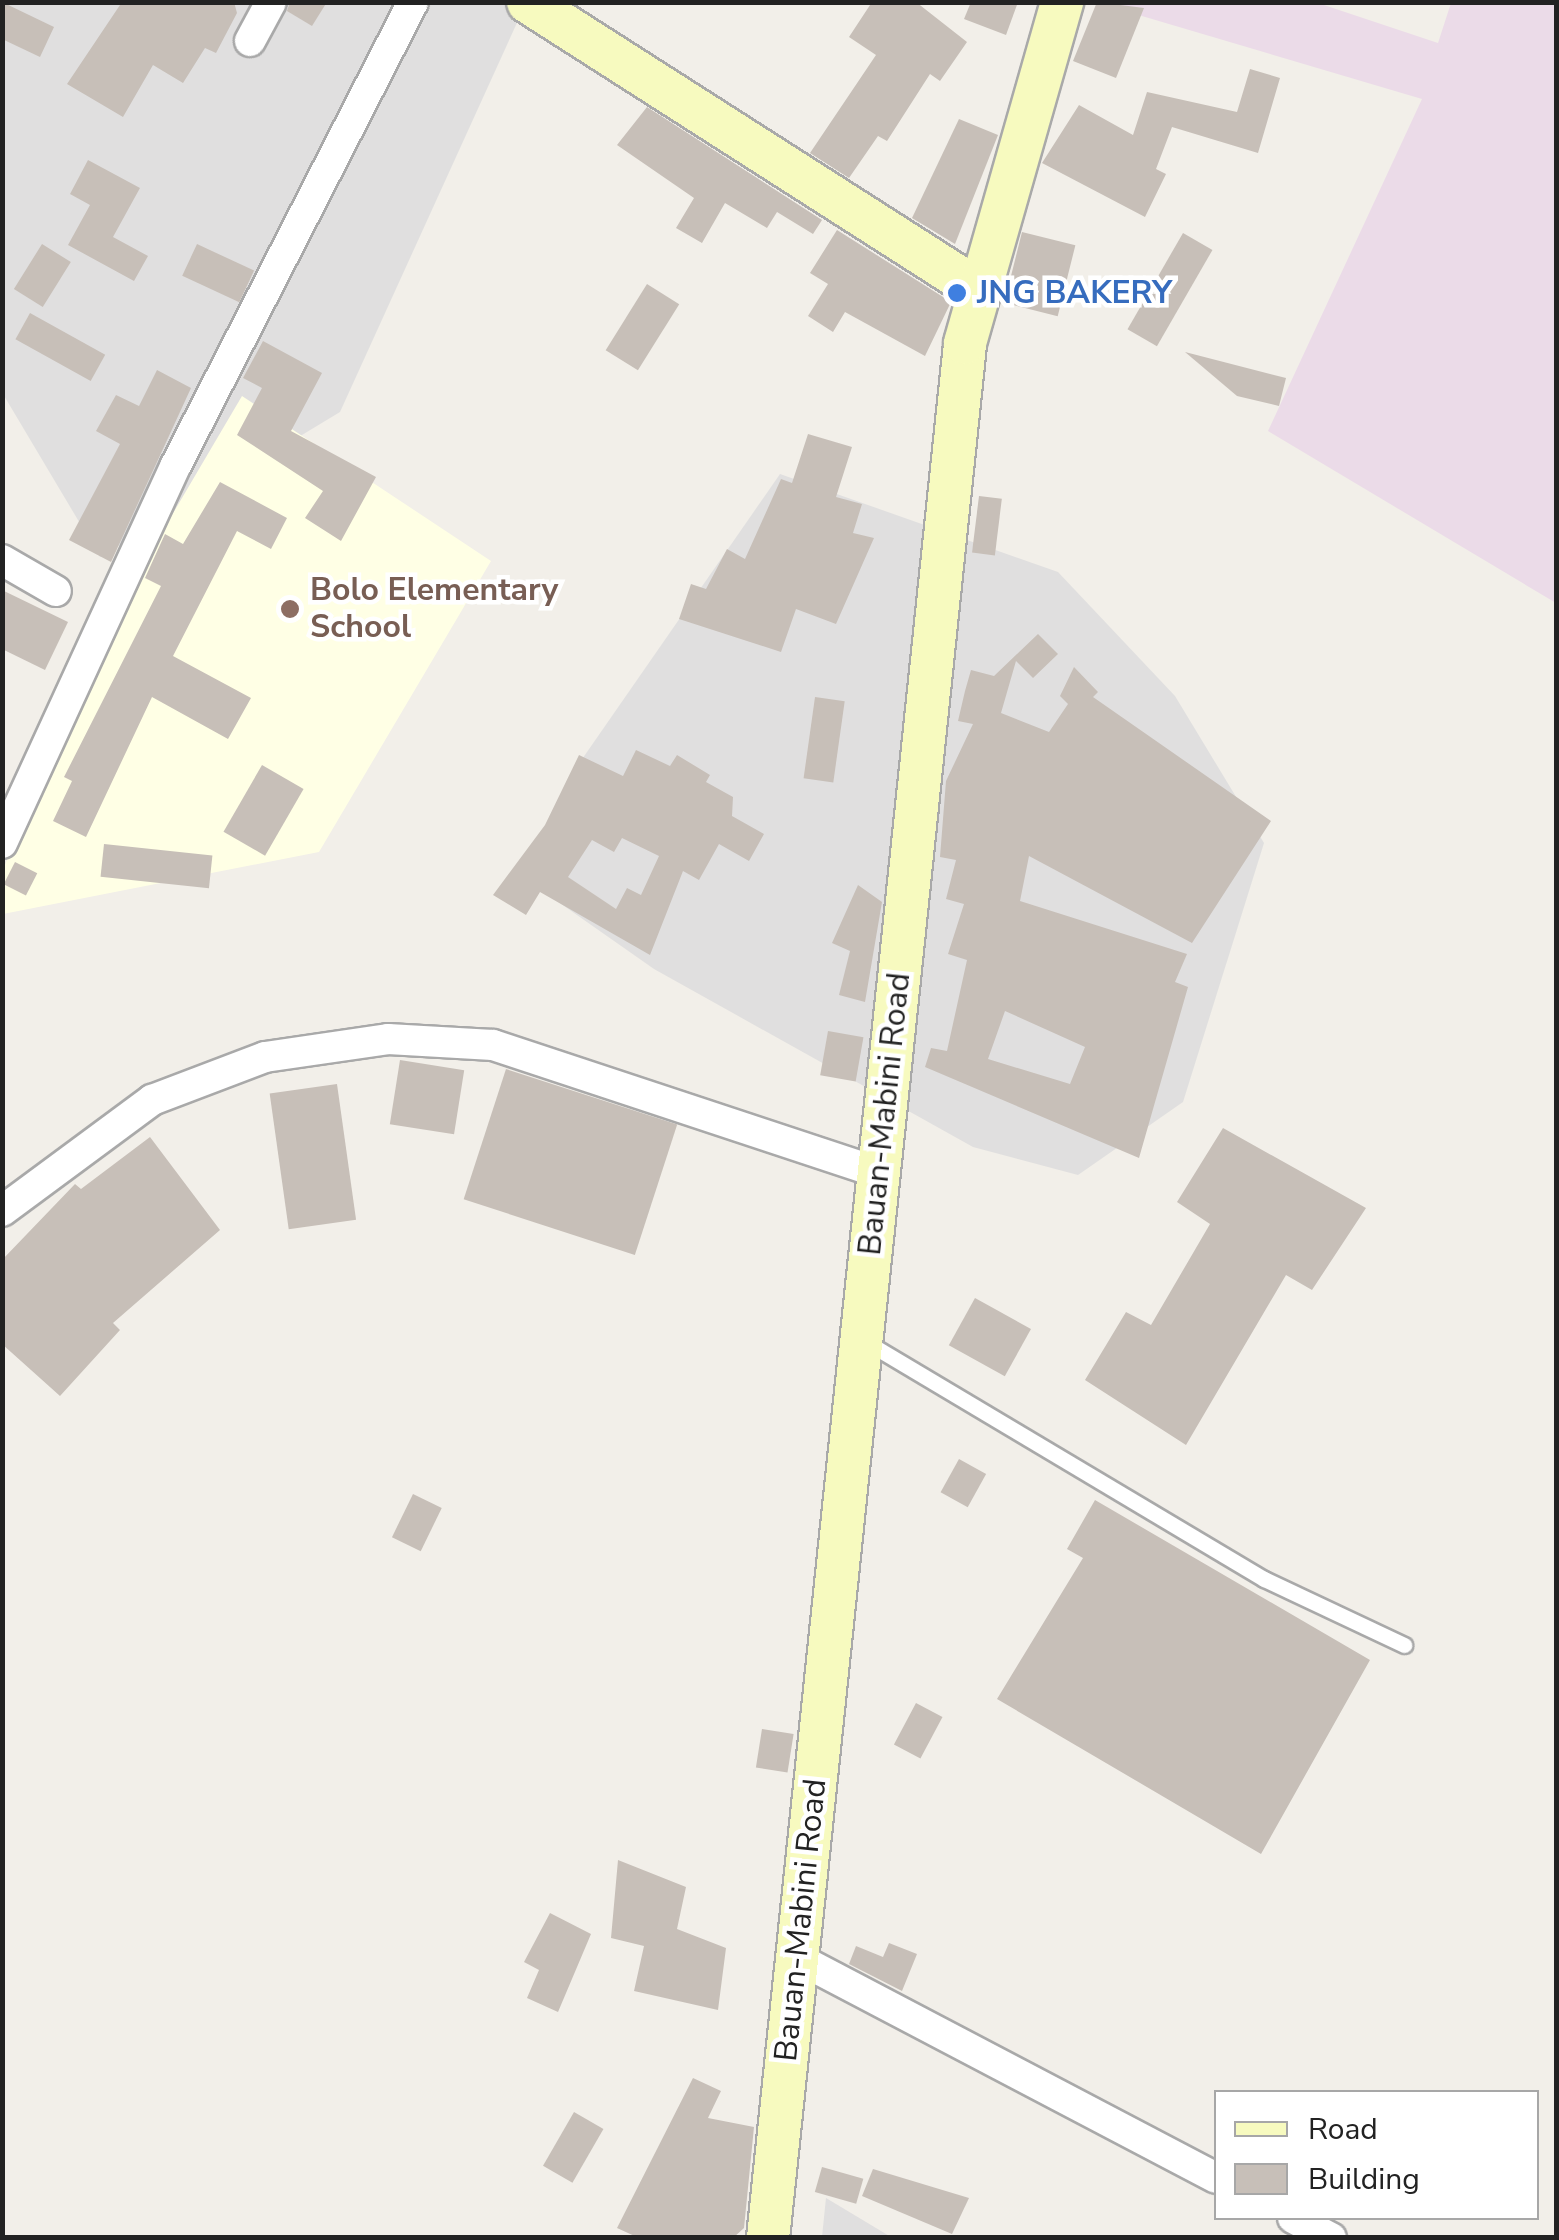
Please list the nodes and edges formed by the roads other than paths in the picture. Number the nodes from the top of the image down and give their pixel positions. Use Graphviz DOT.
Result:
graph roads {
  1 [pos="271,2"];
  2 [pos="413,2"];
  3 [pos="528,2"];
  4 [pos="1062,2"];
  5 [pos="250,42"];
  6 [pos="980,291"];
  7 [pos="2,560"];
  8 [pos="56,591"];
  9 [pos="2,843"];
  10 [pos="878,1173"];
  11 [pos="2,1212"];
  12 [pos="861,1340"];
  13 [pos="1404,1646"];
  14 [pos="797,1958"];
  15 [pos="1214,2177"];
  16 [pos="1297,2220"];
  17 [pos="768,2238"];
  18 [pos="1331,2238"];
  1 -- 5 [label="street"];
  2 -- 9 [label="street"];
  3 -- 6 [label="main road"];
  4 -- 6 [label="main road, Bauan-Mabini Road"];
  6 -- 10 [label="main road, Bauan-Mabini Road"];
  7 -- 8 [label="street"];
  10 -- 11 [label="street"];
  10 -- 12 [label="main road, Bauan-Mabini Road"];
  12 -- 13 [label="lane"];
  12 -- 14 [label="main road, Bauan-Mabini Road"];
  14 -- 15 [label="street"];
  14 -- 17 [label="main road, Bauan-Mabini Road"];
  16 -- 18 [label="street"];
}
